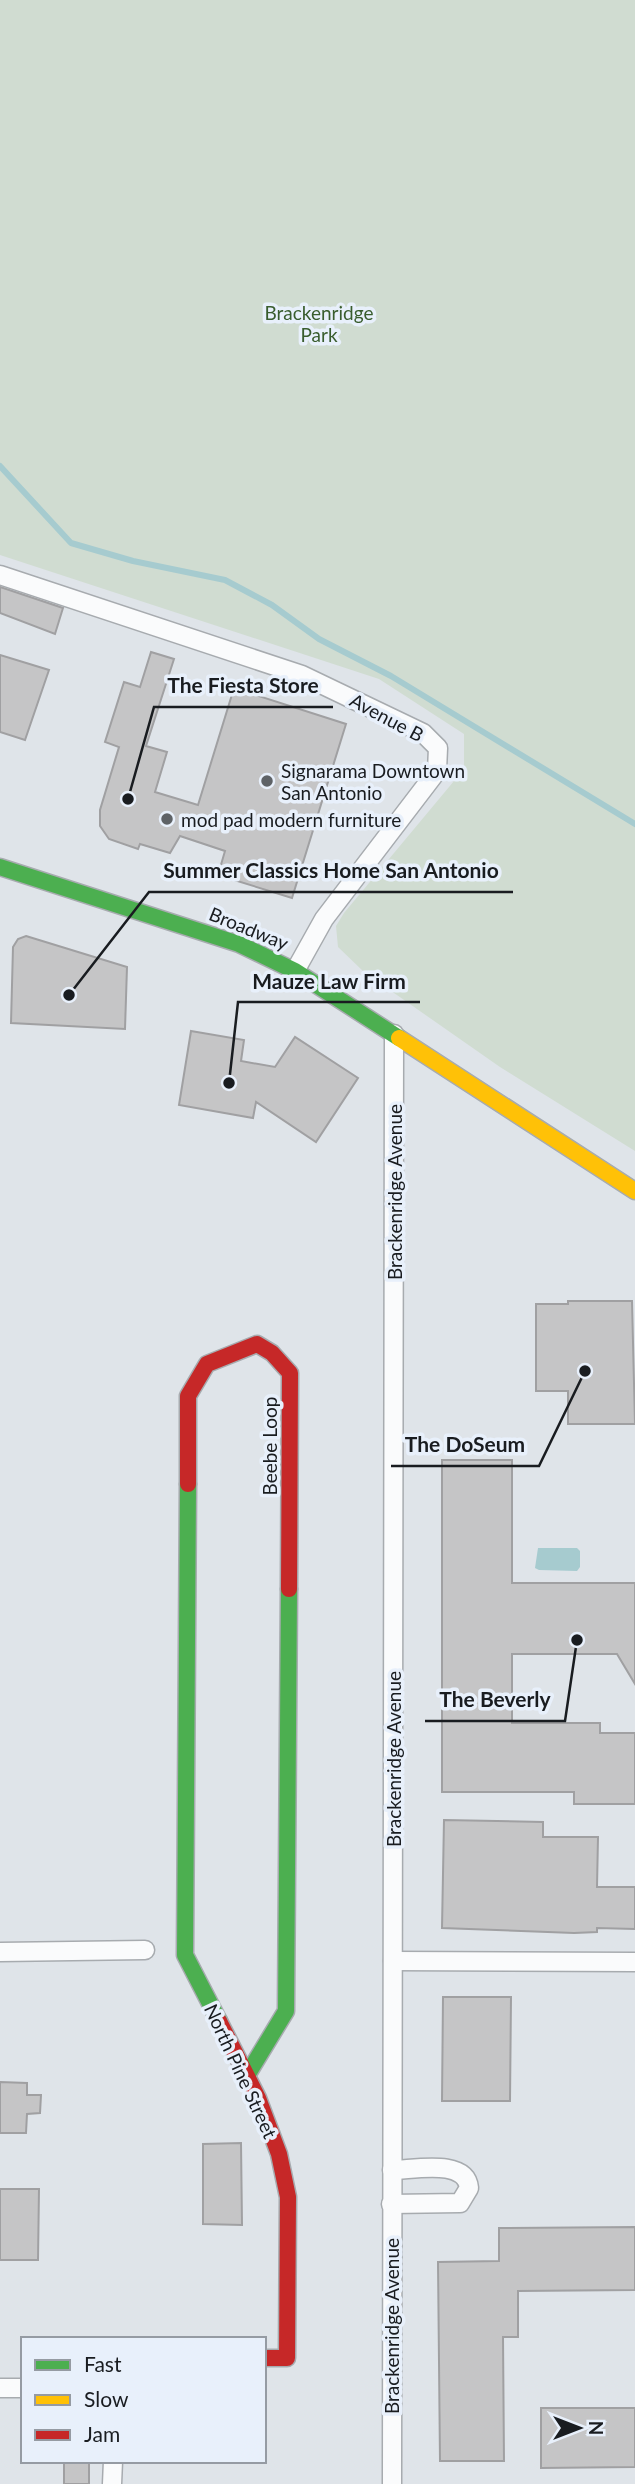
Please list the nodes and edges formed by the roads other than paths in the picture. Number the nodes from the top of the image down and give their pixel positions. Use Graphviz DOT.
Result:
graph roads {
  1 [pos="0,575"];
  2 [pos="0,867"];
  3 [pos="295,971"];
  4 [pos="394,1034"];
  5 [pos="635,1191"];
  6 [pos="145,1950"];
  7 [pos="0,1952"];
  8 [pos="185,1955"];
  9 [pos="393,1961"];
  10 [pos="635,1962"];
  11 [pos="246,2077"];
  12 [pos="391,2171"];
  13 [pos="391,2204"];
  14 [pos="266,2358"];
  15 [pos="0,2388"];
  16 [pos="21,2388"];
  17 [pos="113,2463"];
  18 [pos="112,2484"];
  19 [pos="392,2484"];
  1 -- 3 [label="street, Avenue B"];
  2 -- 3 [label="street, Broadway"];
  3 -- 4 [label="street, Broadway"];
  4 -- 5 [label="street, Broadway"];
  4 -- 9 [label="street, Brackenridge Avenue"];
  6 -- 7 [label="street"];
  8 -- 11 [label="street, North Pine Street"];
  8 -- 11 [label="street, Beebe Loop"];
  9 -- 10 [label="street"];
  9 -- 12 [label="street, Brackenridge Avenue"];
  11 -- 14 [label="street, North Pine Street"];
  12 -- 13 [label="street, Brackenridge Avenue"];
  12 -- 13 [label="street"];
  13 -- 19 [label="street, Brackenridge Avenue"];
  15 -- 16 [label="street"];
  17 -- 18 [label="street"];
}
